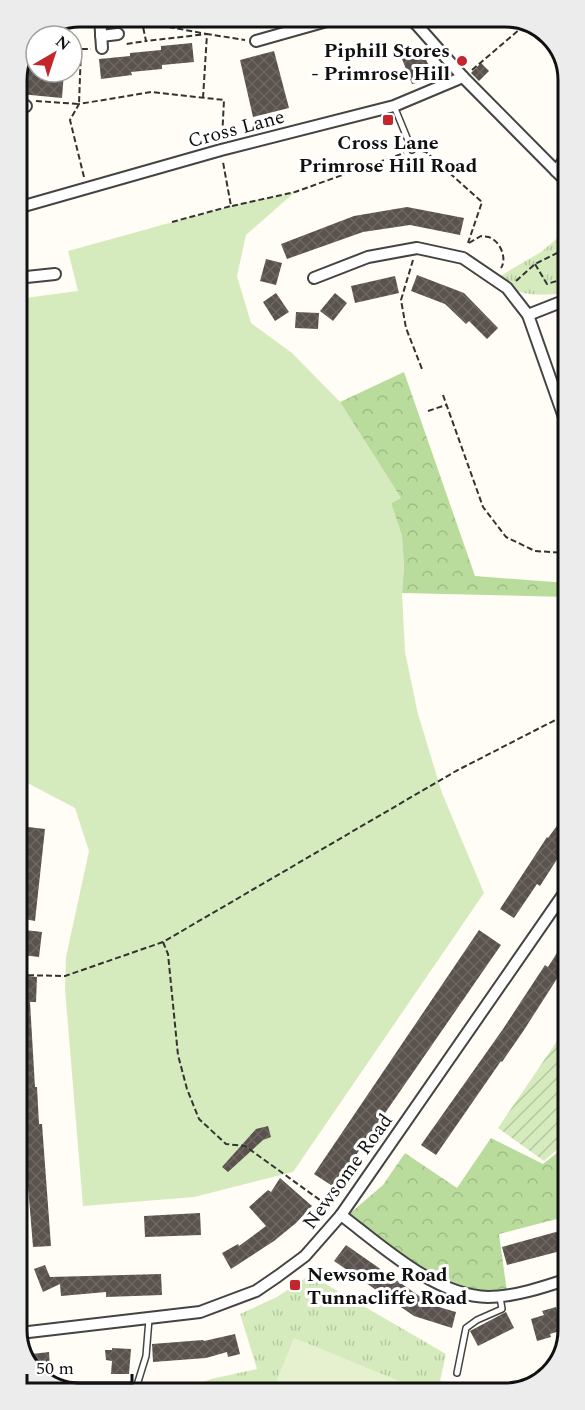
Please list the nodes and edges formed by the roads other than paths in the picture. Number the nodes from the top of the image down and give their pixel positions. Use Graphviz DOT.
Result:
graph roads {
  1 [pos="101,27"];
  2 [pos="306,27"];
  3 [pos="419,27"];
  4 [pos="118,34"];
  5 [pos="101,36"];
  6 [pos="256,41"];
  7 [pos="102,48"];
  8 [pos="463,77"];
  9 [pos="394,106"];
  10 [pos="412,150"];
  11 [pos="558,169"];
  12 [pos="556,171"];
  13 [pos="27,205"];
  14 [pos="55,274"];
  15 [pos="27,277"];
  16 [pos="314,278"];
  17 [pos="558,303"];
  18 [pos="528,315"];
  19 [pos="558,400"];
  20 [pos="558,902"];
  21 [pos="341,1215"];
  22 [pos="558,1282"];
  23 [pos="500,1297"];
  24 [pos="149,1319"];
  25 [pos="27,1332"];
  26 [pos="457,1373"];
  27 [pos="138,1383"];
  1 -- 5 [label="street"];
  2 -- 6 [label="street"];
  3 -- 8 [label="street"];
  4 -- 5 [label="street"];
  5 -- 7 [label="street"];
  8 -- 9 [label="street, Cross Lane"];
  8 -- 12 [label="street"];
  9 -- 10 [label="lane"];
  9 -- 13 [label="street, Cross Lane"];
  11 -- 12 [label="street"];
  14 -- 15 [label="street"];
  16 -- 18 [label="street"];
  17 -- 18 [label="street"];
  18 -- 19 [label="street"];
  20 -- 21 [label="street, Newsome Road"];
  21 -- 23 [label="street"];
  21 -- 24 [label="street, Newsome Road"];
  22 -- 23 [label="street"];
  23 -- 26 [label="lane"];
  24 -- 25 [label="street, Newsome Road"];
  24 -- 27 [label="lane"];
}
